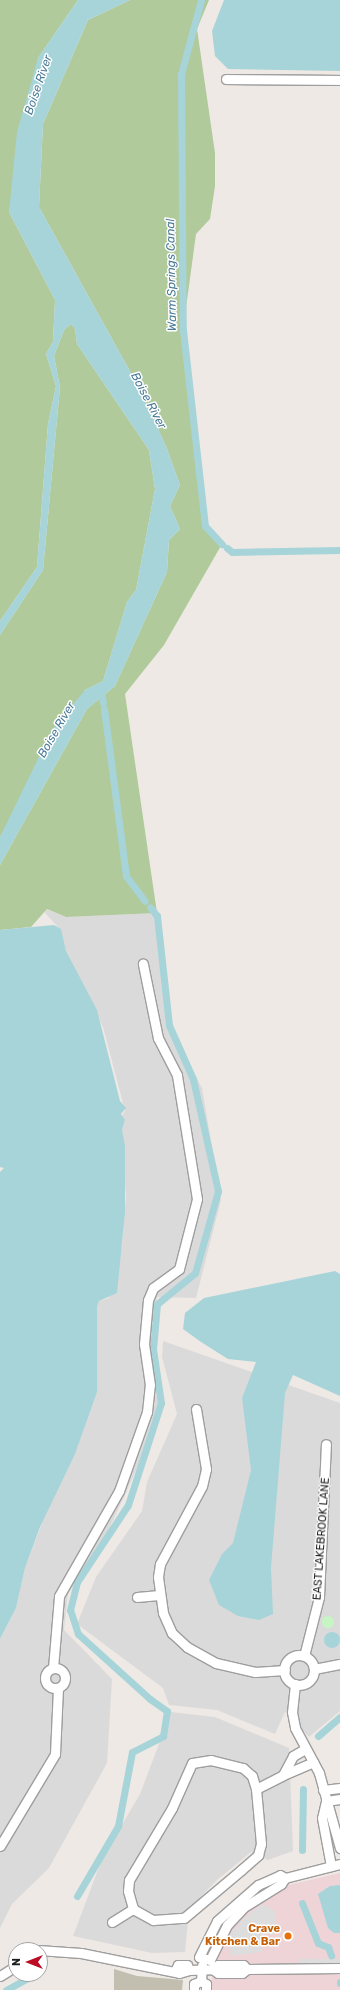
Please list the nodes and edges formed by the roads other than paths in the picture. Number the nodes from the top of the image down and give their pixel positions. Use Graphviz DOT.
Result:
graph roads {
  1 [pos="226,79"];
  2 [pos="340,80"];
  3 [pos="143,964"];
  4 [pos="196,1409"];
  5 [pos="326,1444"];
  6 [pos="159,1595"];
  7 [pos="137,1597"];
  8 [pos="304,1656"];
  9 [pos="340,1664"];
  10 [pos="53,1668"];
  11 [pos="314,1669"];
  12 [pos="285,1670"];
  13 [pos="295,1684"];
  14 [pos="58,1688"];
  15 [pos="305,1749"];
  16 [pos="312,1762"];
  17 [pos="282,1775"];
  18 [pos="340,1788"];
  19 [pos="256,1789"];
  20 [pos="323,1790"];
  21 [pos="340,1799"];
  22 [pos="326,1801"];
  23 [pos="0,1846"];
  24 [pos="340,1848"];
  25 [pos="336,1865"];
  26 [pos="133,1909"];
  27 [pos="112,1922"];
  28 [pos="48,1951"];
  29 [pos="340,1968"];
  30 [pos="201,1971"];
  31 [pos="201,1981"];
  32 [pos="194,1990"];
  33 [pos="206,1990"];
  1 -- 2 [label="street"];
  3 -- 10 [label="street"];
  4 -- 6 [label="street"];
  5 -- 8 [label="street, EAST LAKEBROOK LANE"];
  6 -- 7 [label="street"];
  6 -- 12 [label="street"];
  8 -- 11 [label="street"];
  8 -- 12 [label="street"];
  9 -- 11 [label="street"];
  10 -- 14 [label="street"];
  10 -- 14 [label="street"];
  11 -- 13 [label="street"];
  12 -- 13 [label="street"];
  13 -- 15 [label="street"];
  14 -- 23 [label="street"];
  15 -- 16 [label="street"];
  15 -- 17 [label="street"];
  16 -- 17 [label="street"];
  16 -- 20 [label="street"];
  17 -- 19 [label="street"];
  18 -- 20 [label="street"];
  19 -- 26 [label="street"];
  19 -- 26 [label="street"];
  20 -- 22 [label="street"];
  21 -- 22 [label="street"];
  22 -- 24 [label="street"];
  22 -- 25 [label="street"];
  25 -- 30 [label="street"];
  26 -- 27 [label="street"];
  28 -- 30 [label="street"];
  29 -- 30 [label="street"];
  30 -- 31 [label="street"];
  31 -- 32 [label="street"];
  31 -- 33 [label="street"];
}
